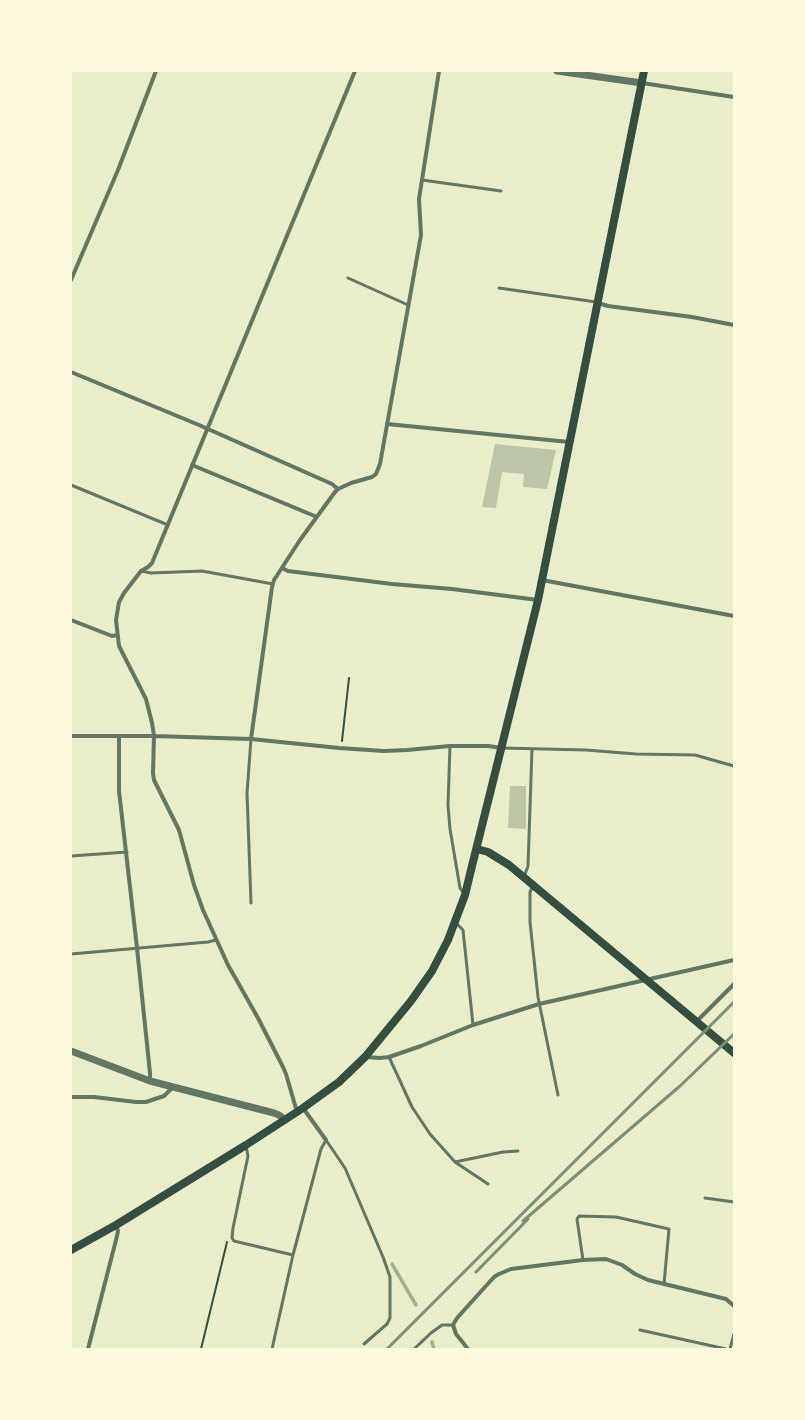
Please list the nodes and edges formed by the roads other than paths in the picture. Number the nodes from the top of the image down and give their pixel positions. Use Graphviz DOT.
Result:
graph roads {
  1 [pos="156,71"];
  2 [pos="355,71"];
  3 [pos="439,71"];
  4 [pos="557,71"];
  5 [pos="644,71"];
  6 [pos="642,83"];
  7 [pos="734,97"];
  8 [pos="422,180"];
  9 [pos="501,191"];
  10 [pos="348,278"];
  11 [pos="71,280"];
  12 [pos="499,288"];
  13 [pos="598,303"];
  14 [pos="408,305"];
  15 [pos="734,324"];
  16 [pos="71,372"];
  17 [pos="387,424"];
  18 [pos="207,429"];
  19 [pos="570,442"];
  20 [pos="192,465"];
  21 [pos="71,486"];
  22 [pos="338,488"];
  23 [pos="317,516"];
  24 [pos="168,525"];
  25 [pos="282,568"];
  26 [pos="141,572"];
  27 [pos="542,580"];
  28 [pos="273,584"];
  29 [pos="538,600"];
  30 [pos="734,616"];
  31 [pos="71,620"];
  32 [pos="118,635"];
  33 [pos="71,736"];
  34 [pos="119,736"];
  35 [pos="154,736"];
  36 [pos="251,739"];
  37 [pos="450,746"];
  38 [pos="502,748"];
  39 [pos="532,749"];
  40 [pos="734,766"];
  41 [pos="477,849"];
  42 [pos="127,852"];
  43 [pos="71,856"];
  44 [pos="524,877"];
  45 [pos="533,884"];
  46 [pos="465,895"];
  47 [pos="251,903"];
  48 [pos="456,923"];
  49 [pos="216,940"];
  50 [pos="138,948"];
  51 [pos="71,954"];
  52 [pos="734,960"];
  53 [pos="647,980"];
  54 [pos="734,984"];
  55 [pos="540,1004"];
  56 [pos="697,1021"];
  57 [pos="472,1025"];
  58 [pos="71,1051"];
  59 [pos="734,1053"];
  60 [pos="389,1056"];
  61 [pos="365,1057"];
  62 [pos="150,1081"];
  63 [pos="173,1087"];
  64 [pos="558,1095"];
  65 [pos="71,1097"];
  66 [pos="300,1110"];
  67 [pos="285,1120"];
  68 [pos="326,1140"];
  69 [pos="246,1144"];
  70 [pos="518,1151"];
  71 [pos="455,1162"];
  72 [pos="488,1184"];
  73 [pos="705,1198"];
  74 [pos="734,1202"];
  75 [pos="116,1225"];
  76 [pos="71,1250"];
  77 [pos="293,1255"];
  78 [pos="583,1260"];
  79 [pos="664,1284"];
  80 [pos="734,1306"];
  81 [pos="453,1325"];
  82 [pos="640,1330"];
  83 [pos="734,1334"];
  84 [pos="364,1344"];
  85 [pos="88,1349"];
  86 [pos="272,1349"];
  87 [pos="414,1349"];
  88 [pos="468,1349"];
  89 [pos="726,1349"];
  90 [pos="730,1349"];
  1 -- 11 [label="street"];
  2 -- 18 [label="street"];
  3 -- 8 [label="street"];
  4 -- 6 [label="street"];
  5 -- 6 [label="main road"];
  6 -- 7 [label="street"];
  6 -- 13 [label="main road"];
  8 -- 9 [label="lane"];
  8 -- 14 [label="street"];
  10 -- 14 [label="lane"];
  12 -- 13 [label="lane"];
  13 -- 15 [label="street"];
  13 -- 19 [label="main road"];
  14 -- 17 [label="street"];
  16 -- 18 [label="street"];
  17 -- 19 [label="street"];
  17 -- 22 [label="street"];
  18 -- 20 [label="street"];
  18 -- 22 [label="street"];
  19 -- 27 [label="main road"];
  20 -- 23 [label="street"];
  20 -- 24 [label="street"];
  21 -- 24 [label="lane"];
  22 -- 23 [label="street"];
  23 -- 25 [label="street"];
  24 -- 26 [label="street"];
  25 -- 28 [label="street"];
  25 -- 29 [label="street"];
  26 -- 28 [label="lane"];
  26 -- 32 [label="street"];
  27 -- 29 [label="main road"];
  27 -- 30 [label="street"];
  28 -- 36 [label="street"];
  29 -- 38 [label="main road"];
  31 -- 32 [label="street"];
  32 -- 35 [label="street"];
  33 -- 34 [label="street"];
  34 -- 35 [label="street"];
  34 -- 42 [label="street"];
  35 -- 36 [label="street"];
  35 -- 49 [label="street"];
  36 -- 37 [label="street"];
  36 -- 47 [label="lane"];
  37 -- 38 [label="street"];
  37 -- 46 [label="lane"];
  38 -- 39 [label="lane"];
  38 -- 41 [label="main road"];
  39 -- 40 [label="lane"];
  39 -- 44 [label="lane"];
  41 -- 44 [label="main road"];
  41 -- 46 [label="main road"];
  42 -- 43 [label="lane"];
  42 -- 50 [label="street"];
  44 -- 45 [label="main road"];
  45 -- 53 [label="main road"];
  45 -- 55 [label="lane"];
  46 -- 48 [label="main road"];
  48 -- 57 [label="lane"];
  48 -- 61 [label="main road"];
  49 -- 50 [label="lane"];
  49 -- 66 [label="street"];
  50 -- 51 [label="lane"];
  50 -- 62 [label="street"];
  52 -- 53 [label="street"];
  53 -- 55 [label="street"];
  53 -- 56 [label="main road"];
  54 -- 56 [label="street"];
  55 -- 57 [label="street"];
  55 -- 64 [label="lane"];
  56 -- 59 [label="main road"];
  57 -- 60 [label="street"];
  58 -- 62 [label="street"];
  60 -- 61 [label="street"];
  60 -- 71 [label="lane"];
  61 -- 66 [label="main road"];
  62 -- 63 [label="street"];
  63 -- 65 [label="street"];
  63 -- 67 [label="street"];
  66 -- 67 [label="main road"];
  66 -- 68 [label="street"];
  67 -- 69 [label="main road"];
  68 -- 77 [label="lane"];
  68 -- 84 [label="lane"];
  69 -- 75 [label="main road"];
  69 -- 77 [label="lane"];
  70 -- 71 [label="lane"];
  71 -- 72 [label="lane"];
  73 -- 74 [label="lane"];
  75 -- 76 [label="main road"];
  75 -- 85 [label="street"];
  77 -- 86 [label="lane"];
  78 -- 79 [label="street"];
  78 -- 79 [label="lane"];
  78 -- 81 [label="street"];
  79 -- 80 [label="street"];
  81 -- 87 [label="lane"];
  81 -- 88 [label="street"];
  82 -- 89 [label="lane"];
  83 -- 90 [label="lane"];
}
